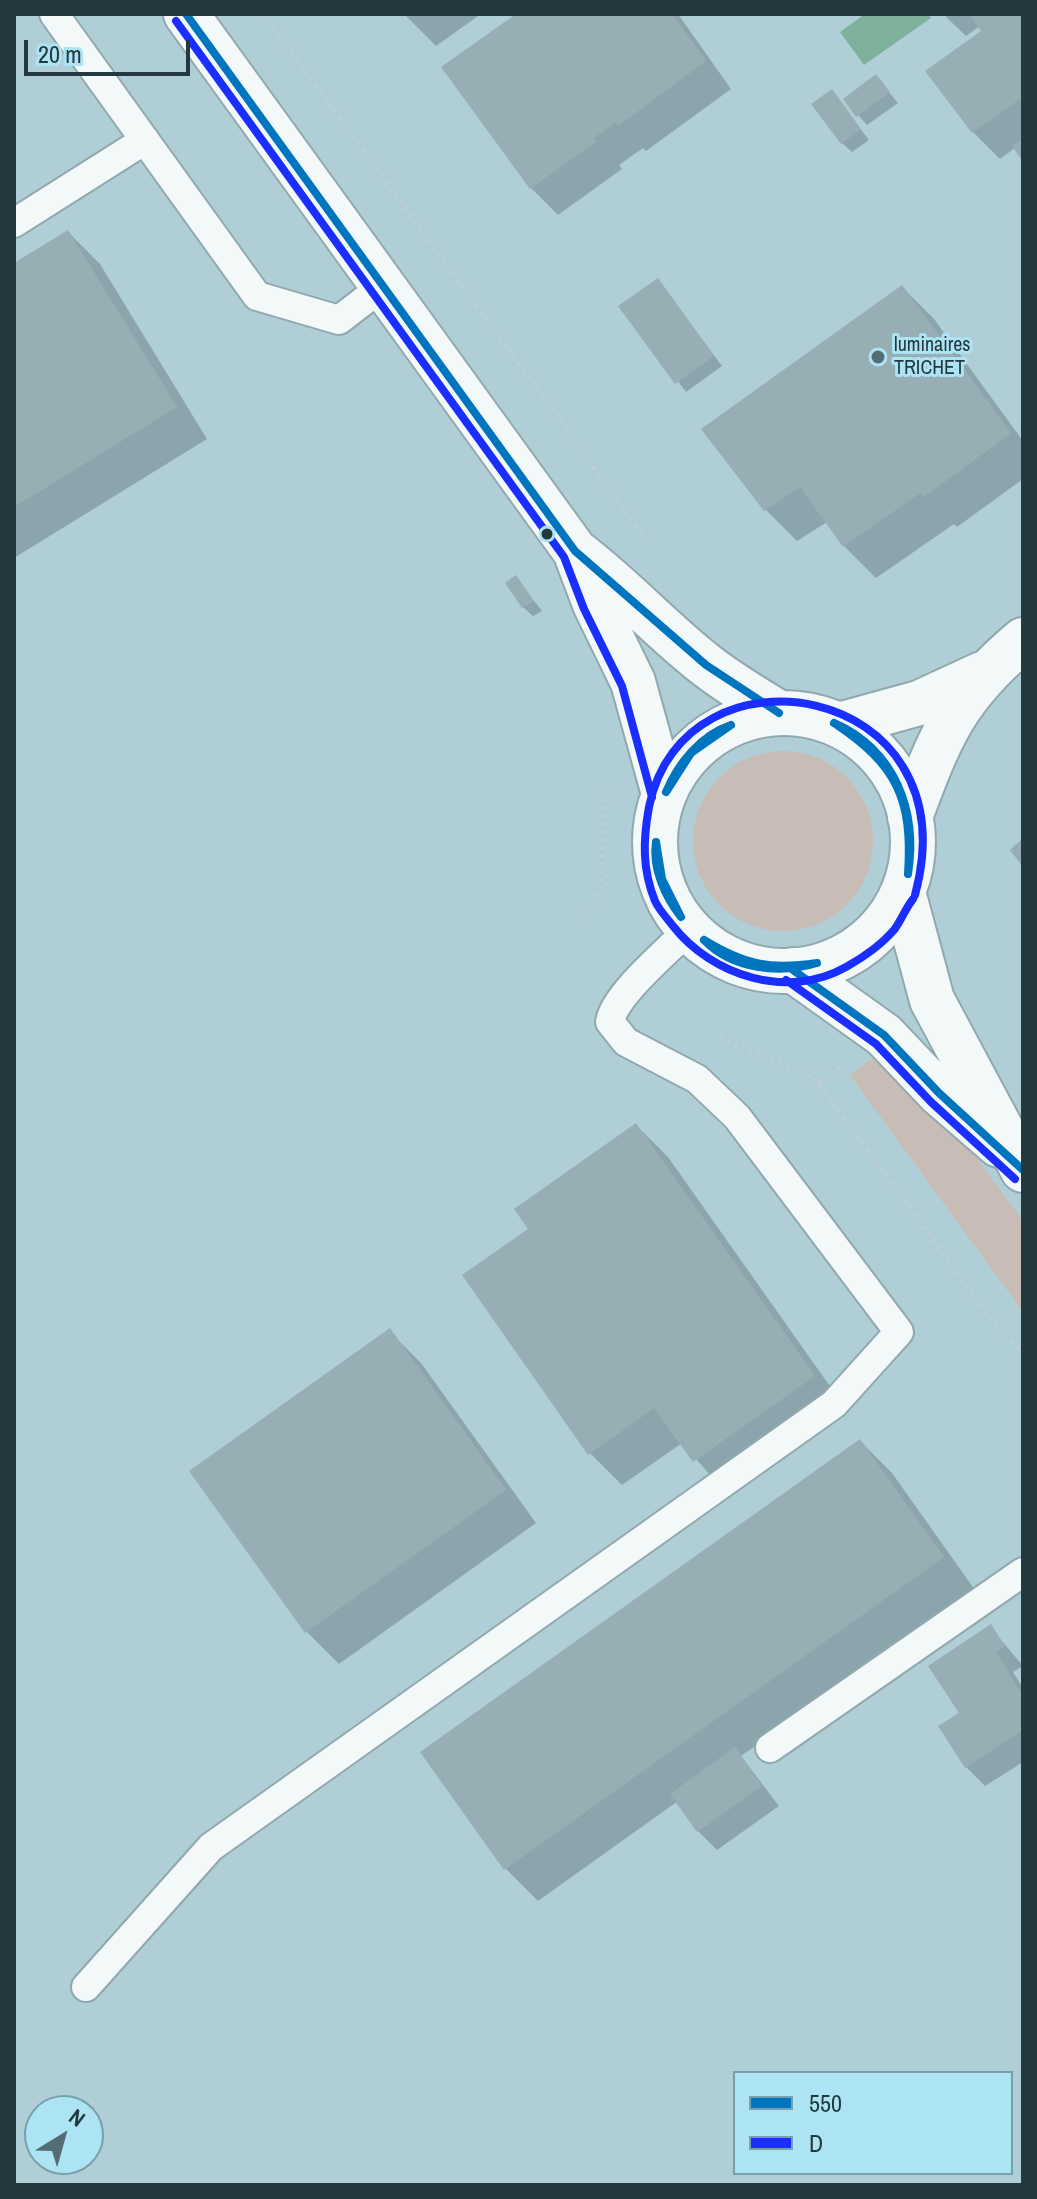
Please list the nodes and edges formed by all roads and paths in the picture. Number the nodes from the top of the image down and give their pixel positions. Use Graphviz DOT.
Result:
graph roads {
  1 [pos="54,14"];
  2 [pos="186,14"];
  3 [pos="264,14"];
  4 [pos="145,140"];
  5 [pos="14,223"];
  6 [pos="383,286"];
  7 [pos="649,543"];
  8 [pos="575,551"];
  9 [pos="1023,640"];
  10 [pos="984,673"];
  11 [pos="779,713"];
  12 [pos="839,725"];
  13 [pos="609,783"];
  14 [pos="664,794"];
  15 [pos="910,817"];
  16 [pos="903,892"];
  17 [pos="586,926"];
  18 [pos="689,929"];
  19 [pos="793,970"];
  20 [pos="720,1038"];
  21 [pos="1020,1165"];
  22 [pos="1023,1352"];
  23 [pos="1023,1572"];
  24 [pos="770,1748"];
  25 [pos="86,1987"];
  1 -- 4 [label="lane"];
  2 -- 6 [label="main road"];
  3 -- 7 [label="path"];
  4 -- 5 [label="lane"];
  4 -- 6 [label="lane"];
  6 -- 8 [label="main road"];
  8 -- 11 [label="main road"];
  8 -- 14 [label="main road"];
  9 -- 10 [label="main road"];
  10 -- 12 [label="main road"];
  10 -- 15 [label="main road"];
  11 -- 12 [label="main road"];
  11 -- 14 [label="main road"];
  12 -- 15 [label="main road"];
  13 -- 17 [label="path"];
  14 -- 18 [label="main road"];
  15 -- 16 [label="main road"];
  16 -- 19 [label="main road"];
  16 -- 21 [label="main road"];
  18 -- 19 [label="main road"];
  18 -- 25 [label="lane"];
  19 -- 21 [label="main road"];
  20 -- 22 [label="path"];
  23 -- 24 [label="lane"];
}
